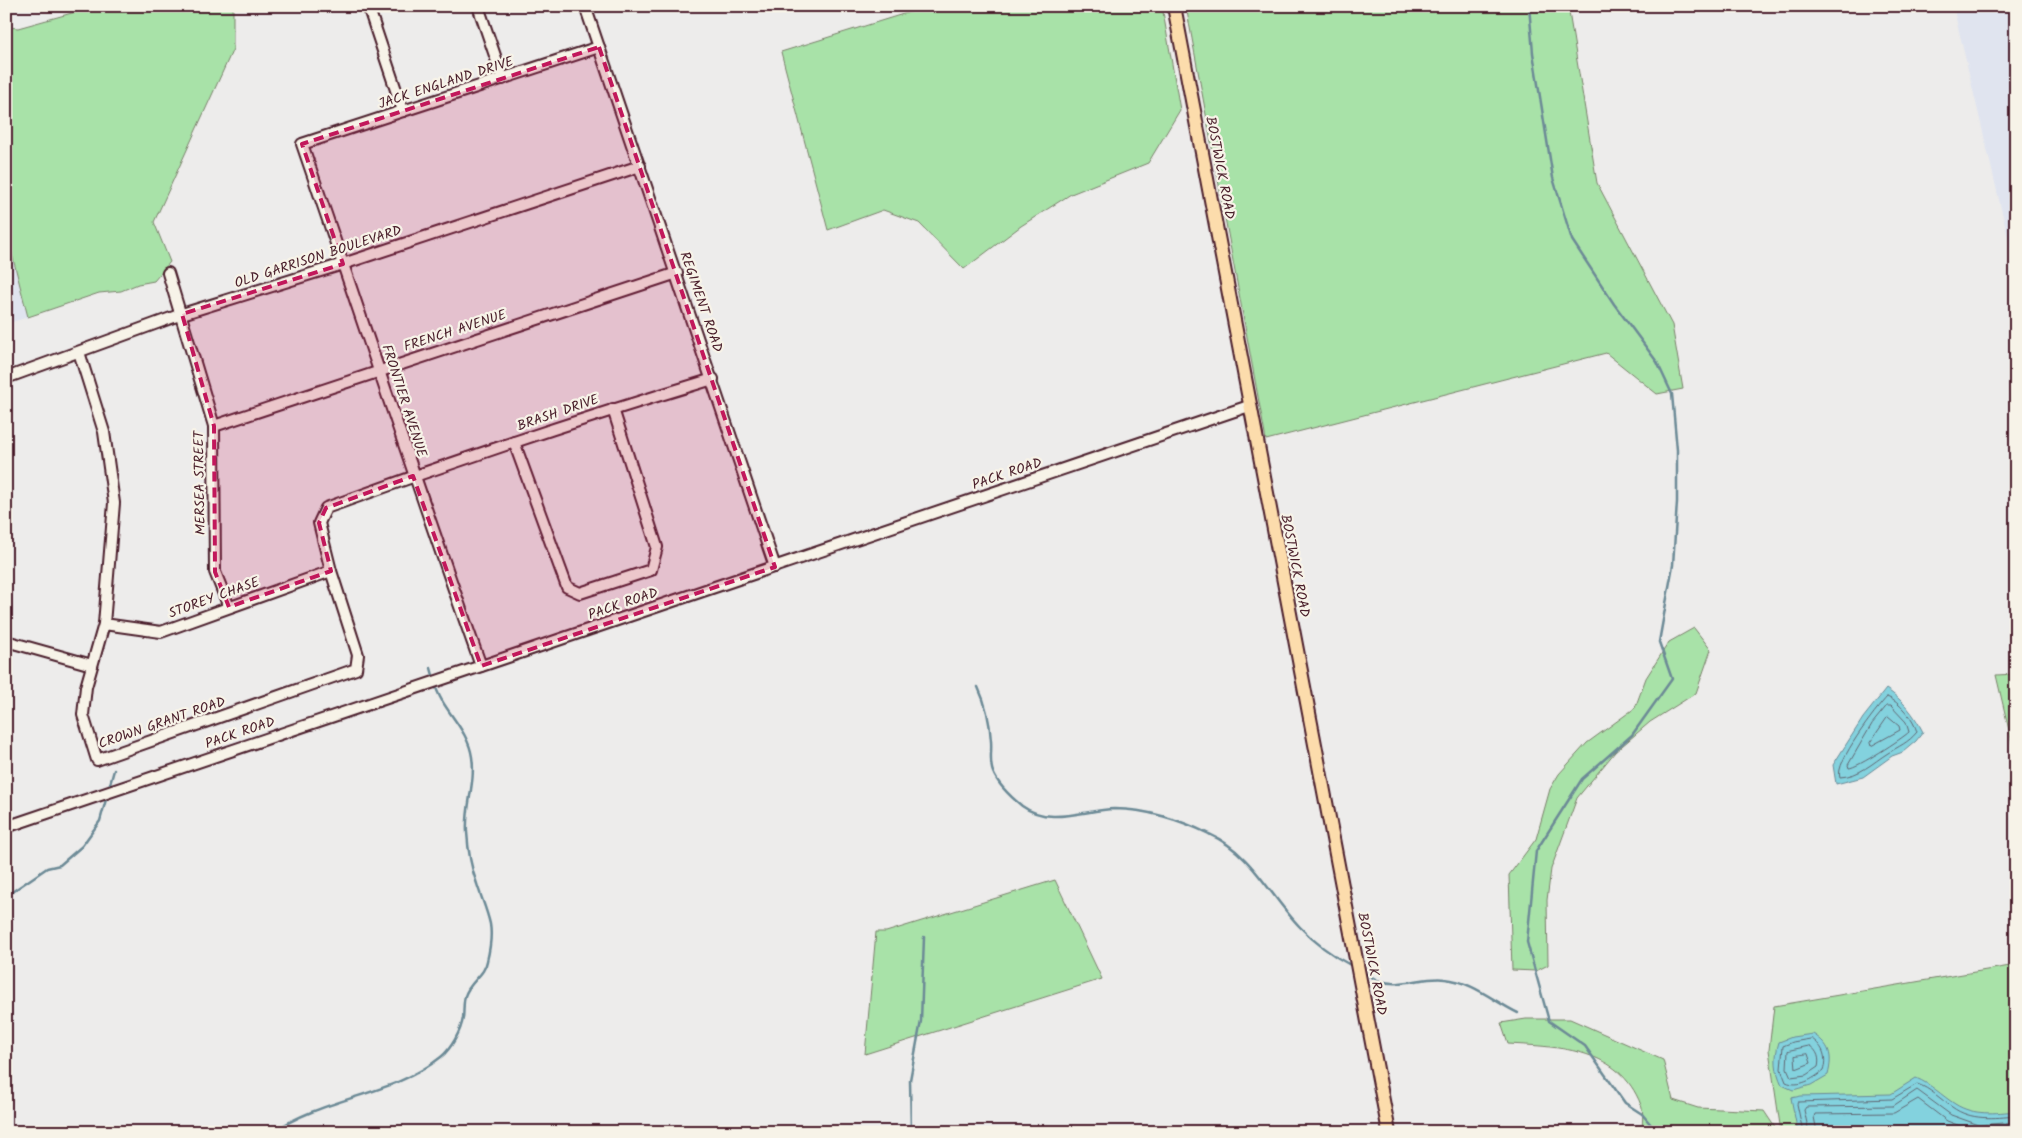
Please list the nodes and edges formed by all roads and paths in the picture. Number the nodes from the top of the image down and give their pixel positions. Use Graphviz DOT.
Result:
graph roads {
  1 [pos="368,6"];
  2 [pos="478,6"];
  3 [pos="585,6"];
  4 [pos="1174,6"];
  5 [pos="599,47"];
  6 [pos="503,79"];
  7 [pos="403,111"];
  8 [pos="302,144"];
  9 [pos="640,166"];
  10 [pos="343,264"];
  11 [pos="168,273"];
  12 [pos="677,273"];
  13 [pos="182,314"];
  14 [pos="79,352"];
  15 [pos="380,370"];
  16 [pos="6,378"];
  17 [pos="713,379"];
  18 [pos="1249,406"];
  19 [pos="613,409"];
  20 [pos="214,426"];
  21 [pos="514,442"];
  22 [pos="413,476"];
  23 [pos="775,567"];
  24 [pos="331,571"];
  25 [pos="229,607"];
  26 [pos="104,624"];
  27 [pos="6,641"];
  28 [pos="92,665"];
  29 [pos="481,666"];
  30 [pos="7,824"];
  31 [pos="1389,1132"];
  1 -- 7 [label="street"];
  2 -- 6 [label="street"];
  3 -- 5 [label="street, REGIMENT ROAD"];
  4 -- 18 [label="main road, BOSTWICK ROAD"];
  5 -- 6 [label="street, JACK ENGLAND DRIVE"];
  5 -- 9 [label="street, REGIMENT ROAD"];
  6 -- 7 [label="street, JACK ENGLAND DRIVE"];
  7 -- 8 [label="street, JACK ENGLAND DRIVE"];
  8 -- 10 [label="street, FRONTIER AVENUE"];
  9 -- 10 [label="street, OLD GARRISON BOULEVARD"];
  9 -- 12 [label="street, REGIMENT ROAD"];
  10 -- 13 [label="street, OLD GARRISON BOULEVARD"];
  10 -- 15 [label="street, FRONTIER AVENUE"];
  11 -- 13 [label="street, MERSEA STREET"];
  12 -- 15 [label="street, FRENCH AVENUE"];
  12 -- 17 [label="street, REGIMENT ROAD"];
  13 -- 14 [label="street, OLD GARRISON BOULEVARD"];
  13 -- 20 [label="street, MERSEA STREET"];
  14 -- 16 [label="street, OLD GARRISON BOULEVARD"];
  14 -- 26 [label="street, CROWN GRANT ROAD"];
  15 -- 20 [label="street, FRENCH AVENUE"];
  15 -- 22 [label="street, FRONTIER AVENUE"];
  17 -- 19 [label="street, BRASH DRIVE"];
  17 -- 23 [label="street, REGIMENT ROAD"];
  18 -- 23 [label="street, PACK ROAD"];
  18 -- 31 [label="main road, BOSTWICK ROAD"];
  19 -- 21 [label="street, BRASH DRIVE"];
  19 -- 21 [label="street"];
  20 -- 25 [label="street, MERSEA STREET"];
  21 -- 22 [label="street, BRASH DRIVE"];
  22 -- 24 [label="street, CROWN GRANT ROAD"];
  22 -- 29 [label="street, FRONTIER AVENUE"];
  23 -- 29 [label="street, PACK ROAD"];
  24 -- 25 [label="street, STOREY CHASE"];
  24 -- 28 [label="street, CROWN GRANT ROAD"];
  25 -- 26 [label="street, STOREY CHASE"];
  26 -- 28 [label="street, CROWN GRANT ROAD"];
  27 -- 28 [label="street"];
  29 -- 30 [label="street, PACK ROAD"];
}
